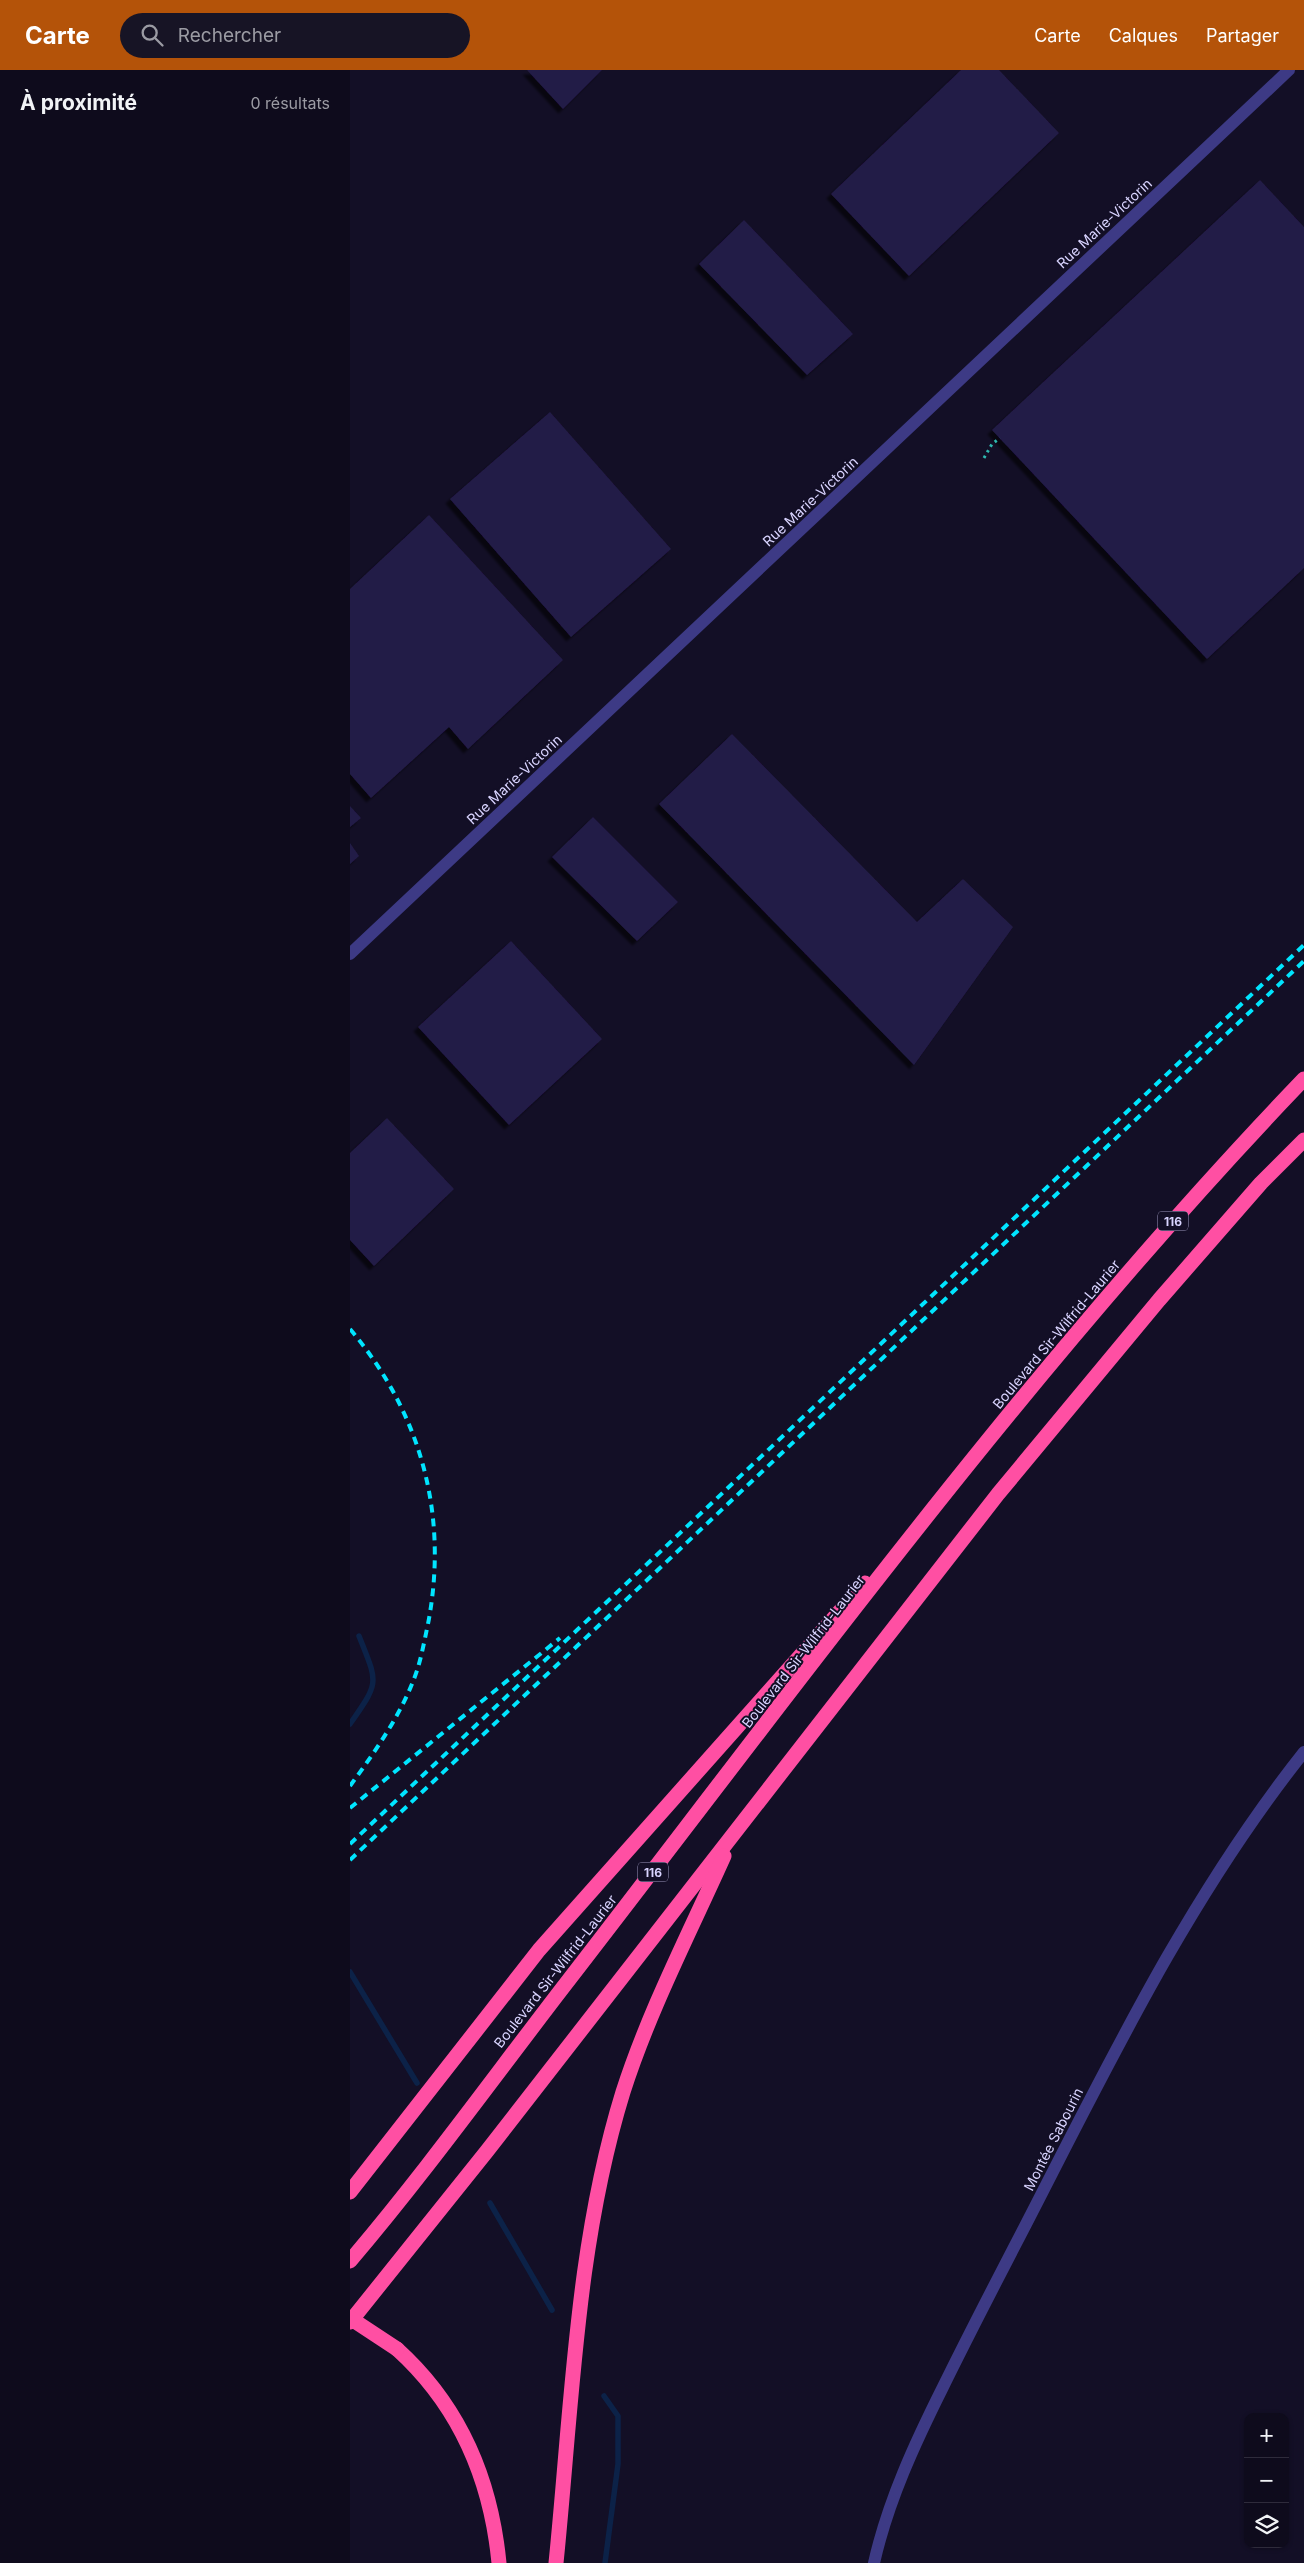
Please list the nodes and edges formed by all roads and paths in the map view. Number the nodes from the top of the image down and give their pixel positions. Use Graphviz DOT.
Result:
graph roads {
  1 [pos="1289,70"];
  2 [pos="1000,438"];
  3 [pos="984,458"];
  4 [pos="350,954"];
  5 [pos="1304,1079"];
  6 [pos="1304,1140"];
  7 [pos="955,1482"];
  8 [pos="1304,1752"];
  9 [pos="734,1834"];
  10 [pos="350,2192"];
  11 [pos="350,2261"];
  12 [pos="350,2318"];
  13 [pos="350,2322"];
  14 [pos="499,2563"];
  15 [pos="556,2563"];
  16 [pos="874,2563"];
  1 -- 4 [label="street, Rue Marie-Victorin"];
  2 -- 3 [label="path"];
  5 -- 7 [label="highway, Boulevard Sir-Wilfrid-Laurier / 116"];
  6 -- 9 [label="highway"];
  7 -- 10 [label="highway"];
  7 -- 11 [label="highway, Boulevard Sir-Wilfrid-Laurier / 116"];
  8 -- 16 [label="street, Montée Sabourin"];
  9 -- 13 [label="highway"];
  9 -- 15 [label="highway"];
  12 -- 14 [label="highway, bridge"];
}
